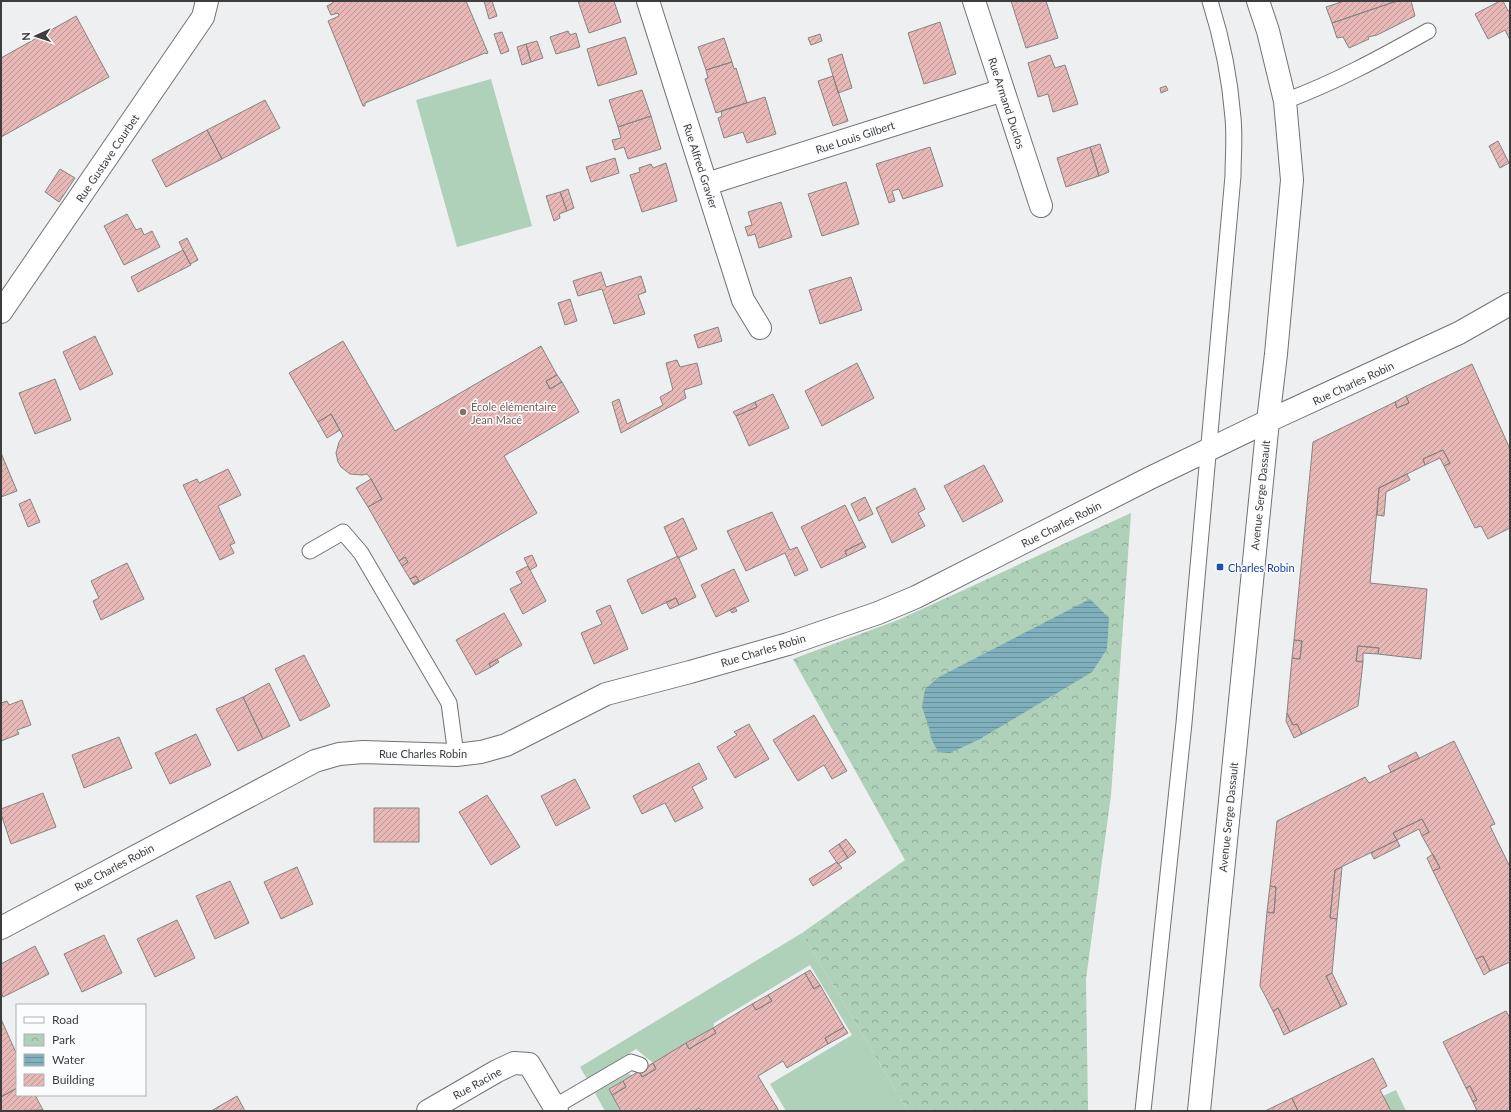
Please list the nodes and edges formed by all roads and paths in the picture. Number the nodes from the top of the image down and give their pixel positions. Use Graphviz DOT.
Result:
graph roads {
  1 [pos="207,1"];
  2 [pos="648,1"];
  3 [pos="974,1"];
  4 [pos="1210,1"];
  5 [pos="1258,1"];
  6 [pos="1428,31"];
  7 [pos="1003,90"];
  8 [pos="1285,102"];
  9 [pos="707,184"];
  10 [pos="1041,206"];
  11 [pos="1510,304"];
  12 [pos="1,312"];
  13 [pos="760,328"];
  14 [pos="1268,422"];
  15 [pos="1209,450"];
  16 [pos="310,551"];
  17 [pos="456,755"];
  18 [pos="1,928"];
  19 [pos="640,1065"];
  20 [pos="555,1109"];
  21 [pos="428,1111"];
  22 [pos="1143,1111"];
  23 [pos="1199,1111"];
  1 -- 12 [label="street, Rue Gustave Courbet"];
  2 -- 9 [label="street, Rue Alfred Gravier"];
  3 -- 7 [label="street, Rue Armand Duclos"];
  4 -- 15 [label="lane"];
  5 -- 8 [label="street, Avenue Serge Dassault"];
  6 -- 8 [label="lane"];
  7 -- 9 [label="street, Rue Louis Gilbert"];
  7 -- 10 [label="street, Rue Armand Duclos"];
  8 -- 14 [label="street, Avenue Serge Dassault"];
  9 -- 13 [label="street, Rue Alfred Gravier"];
  11 -- 14 [label="street, Rue Charles Robin"];
  14 -- 15 [label="street, Rue Charles Robin"];
  14 -- 23 [label="street, Avenue Serge Dassault"];
  15 -- 17 [label="street, Rue Charles Robin"];
  15 -- 22 [label="lane"];
  16 -- 17 [label="lane"];
  17 -- 18 [label="street, Rue Charles Robin"];
  19 -- 20 [label="lane"];
  20 -- 21 [label="street, Rue Racine"];
}
